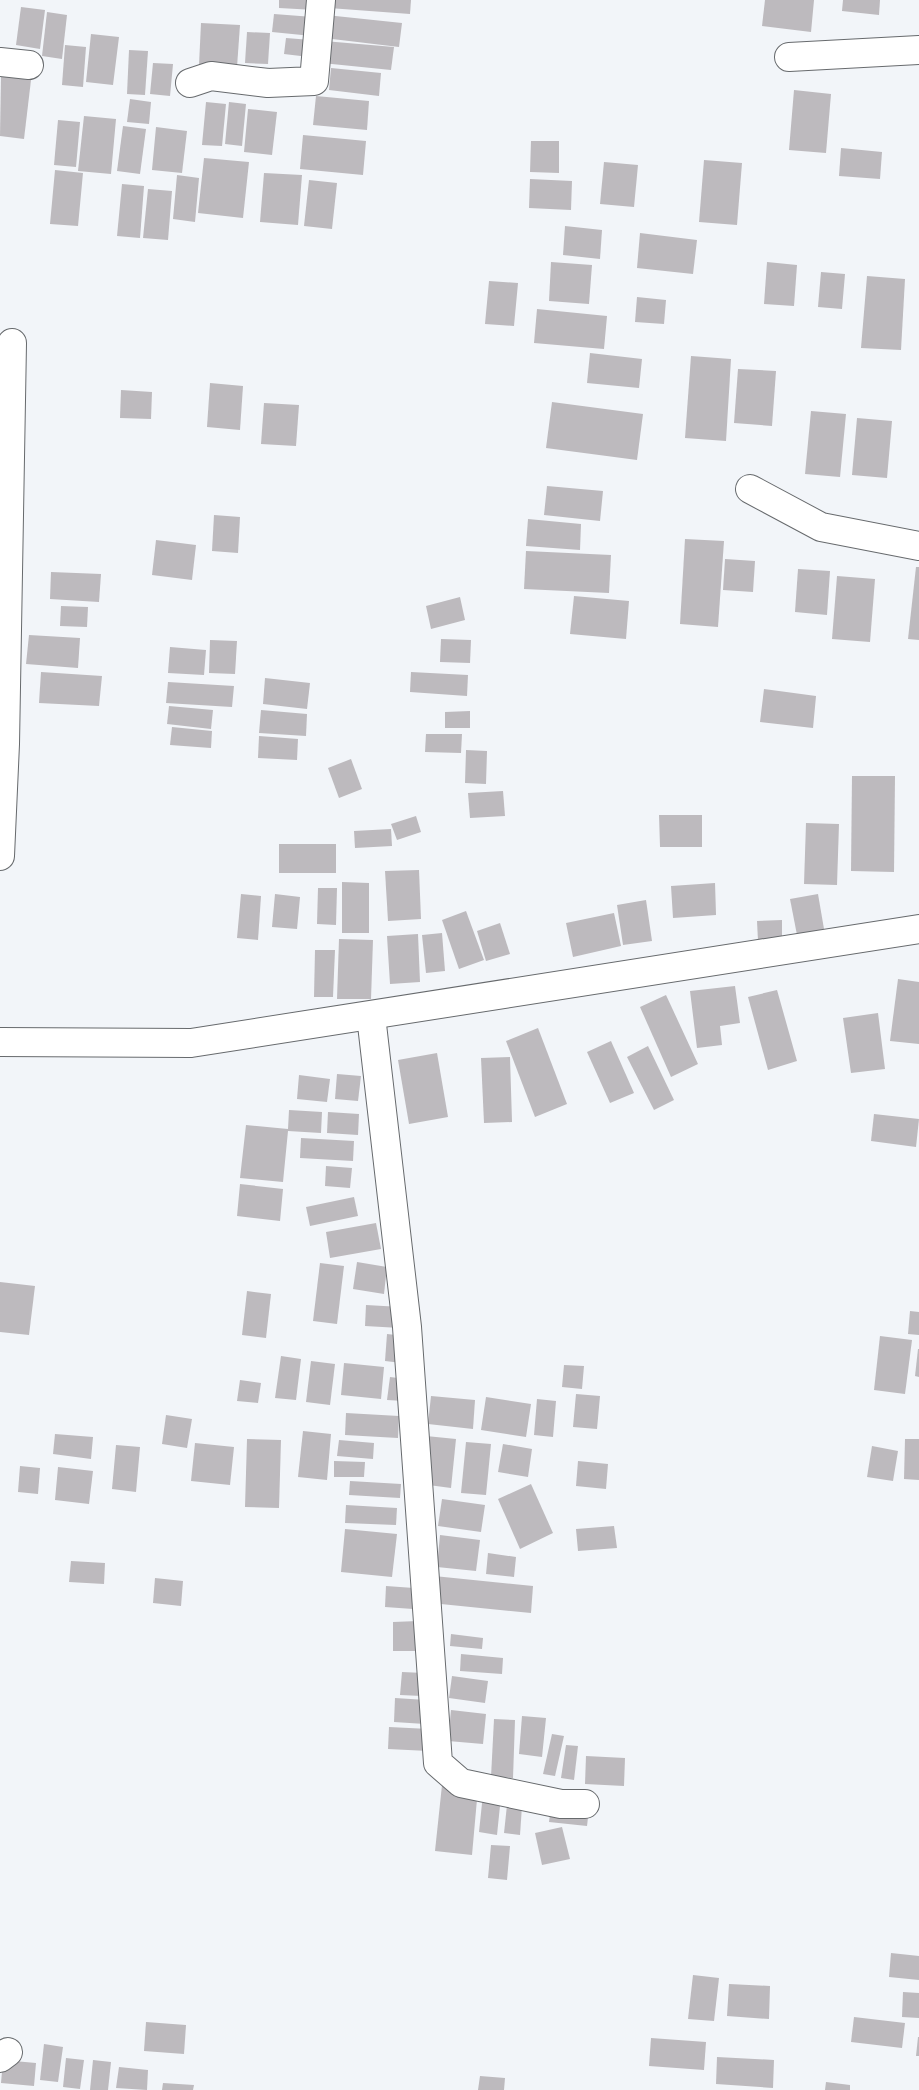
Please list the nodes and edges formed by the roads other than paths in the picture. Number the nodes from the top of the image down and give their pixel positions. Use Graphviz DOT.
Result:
graph roads {
  1 [pos="320,0"];
  2 [pos="919,50"];
  3 [pos="789,57"];
  4 [pos="0,62"];
  5 [pos="29,65"];
  6 [pos="190,83"];
  7 [pos="12,343"];
  8 [pos="750,489"];
  9 [pos="919,546"];
  10 [pos="0,856"];
  11 [pos="919,929"];
  12 [pos="371,1016"];
  13 [pos="0,1042"];
  14 [pos="585,1804"];
  1 -- 6 [label="street"];
  2 -- 3 [label="street"];
  4 -- 5 [label="street"];
  7 -- 10 [label="street"];
  8 -- 9 [label="street"];
  11 -- 12 [label="street"];
  12 -- 13 [label="street"];
  12 -- 14 [label="street"];
}
